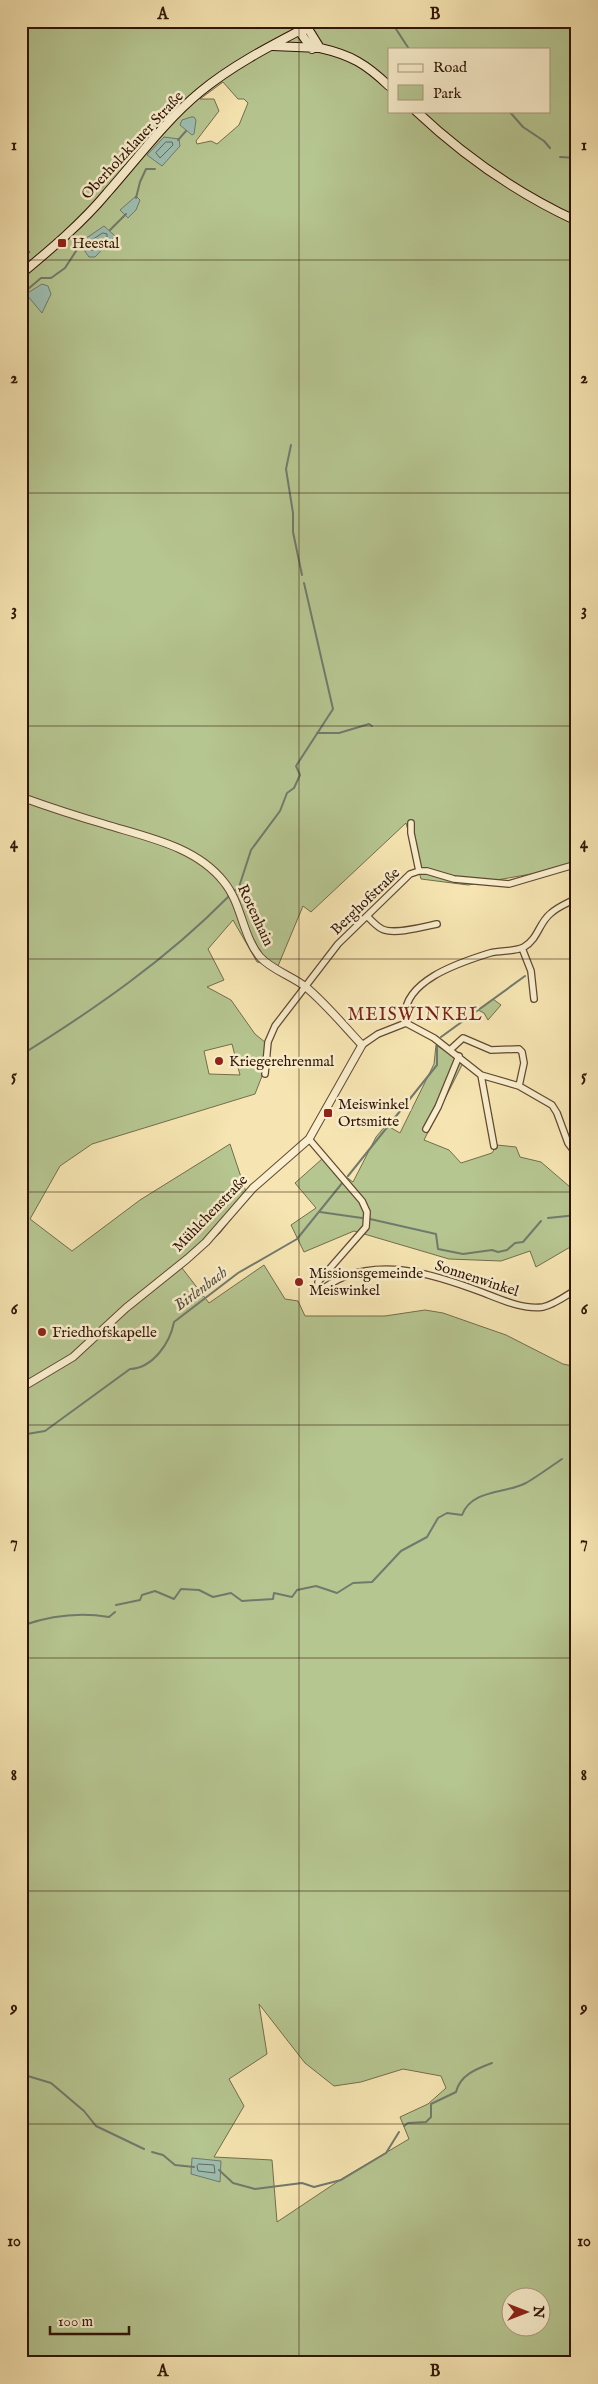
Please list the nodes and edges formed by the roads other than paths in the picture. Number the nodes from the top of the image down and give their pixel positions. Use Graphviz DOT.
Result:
graph roads {
  1 [pos="318,21"];
  2 [pos="305,28"];
  3 [pos="271,46"];
  4 [pos="316,48"];
  5 [pos="388,85"];
  6 [pos="417,112"];
  7 [pos="577,221"];
  8 [pos="21,274"];
  9 [pos="21,797"];
  10 [pos="411,823"];
  11 [pos="577,864"];
  12 [pos="419,871"];
  13 [pos="577,898"];
  14 [pos="367,916"];
  15 [pos="437,924"];
  16 [pos="522,948"];
  17 [pos="305,987"];
  18 [pos="534,999"];
  19 [pos="406,1023"];
  20 [pos="362,1045"];
  21 [pos="451,1049"];
  22 [pos="459,1056"];
  23 [pos="266,1074"];
  24 [pos="481,1075"];
  25 [pos="519,1086"];
  26 [pos="426,1129"];
  27 [pos="309,1138"];
  28 [pos="494,1146"];
  29 [pos="577,1155"];
  30 [pos="577,1289"];
  31 [pos="21,1388"];
  1 -- 2 [label="main road, Oberholzklauer Straße"];
  2 -- 3 [label="main road, Oberholzklauer Straße"];
  2 -- 4 [label="main road"];
  3 -- 4 [label="main road"];
  3 -- 8 [label="main road, Oberholzklauer Straße"];
  4 -- 5 [label="main road"];
  6 -- 7 [label="main road"];
  9 -- 17 [label="street, Rotenhain"];
  10 -- 12 [label="street"];
  11 -- 12 [label="street, Berghofstraße"];
  12 -- 14 [label="street, Berghofstraße"];
  13 -- 16 [label="street"];
  14 -- 15 [label="street"];
  14 -- 17 [label="street, Berghofstraße"];
  16 -- 18 [label="street"];
  16 -- 19 [label="street"];
  17 -- 20 [label="street, Rotenhain"];
  17 -- 23 [label="street, Berghofstraße"];
  19 -- 20 [label="street"];
  19 -- 21 [label="street"];
  20 -- 27 [label="street, Mühlchenstraße"];
  21 -- 22 [label="street"];
  21 -- 25 [label="street"];
  22 -- 24 [label="street"];
  22 -- 26 [label="street"];
  24 -- 25 [label="street"];
  24 -- 28 [label="street"];
  25 -- 29 [label="street"];
  27 -- 30 [label="street, Sonnenwinkel"];
  27 -- 31 [label="street, Mühlchenstraße"];
}
